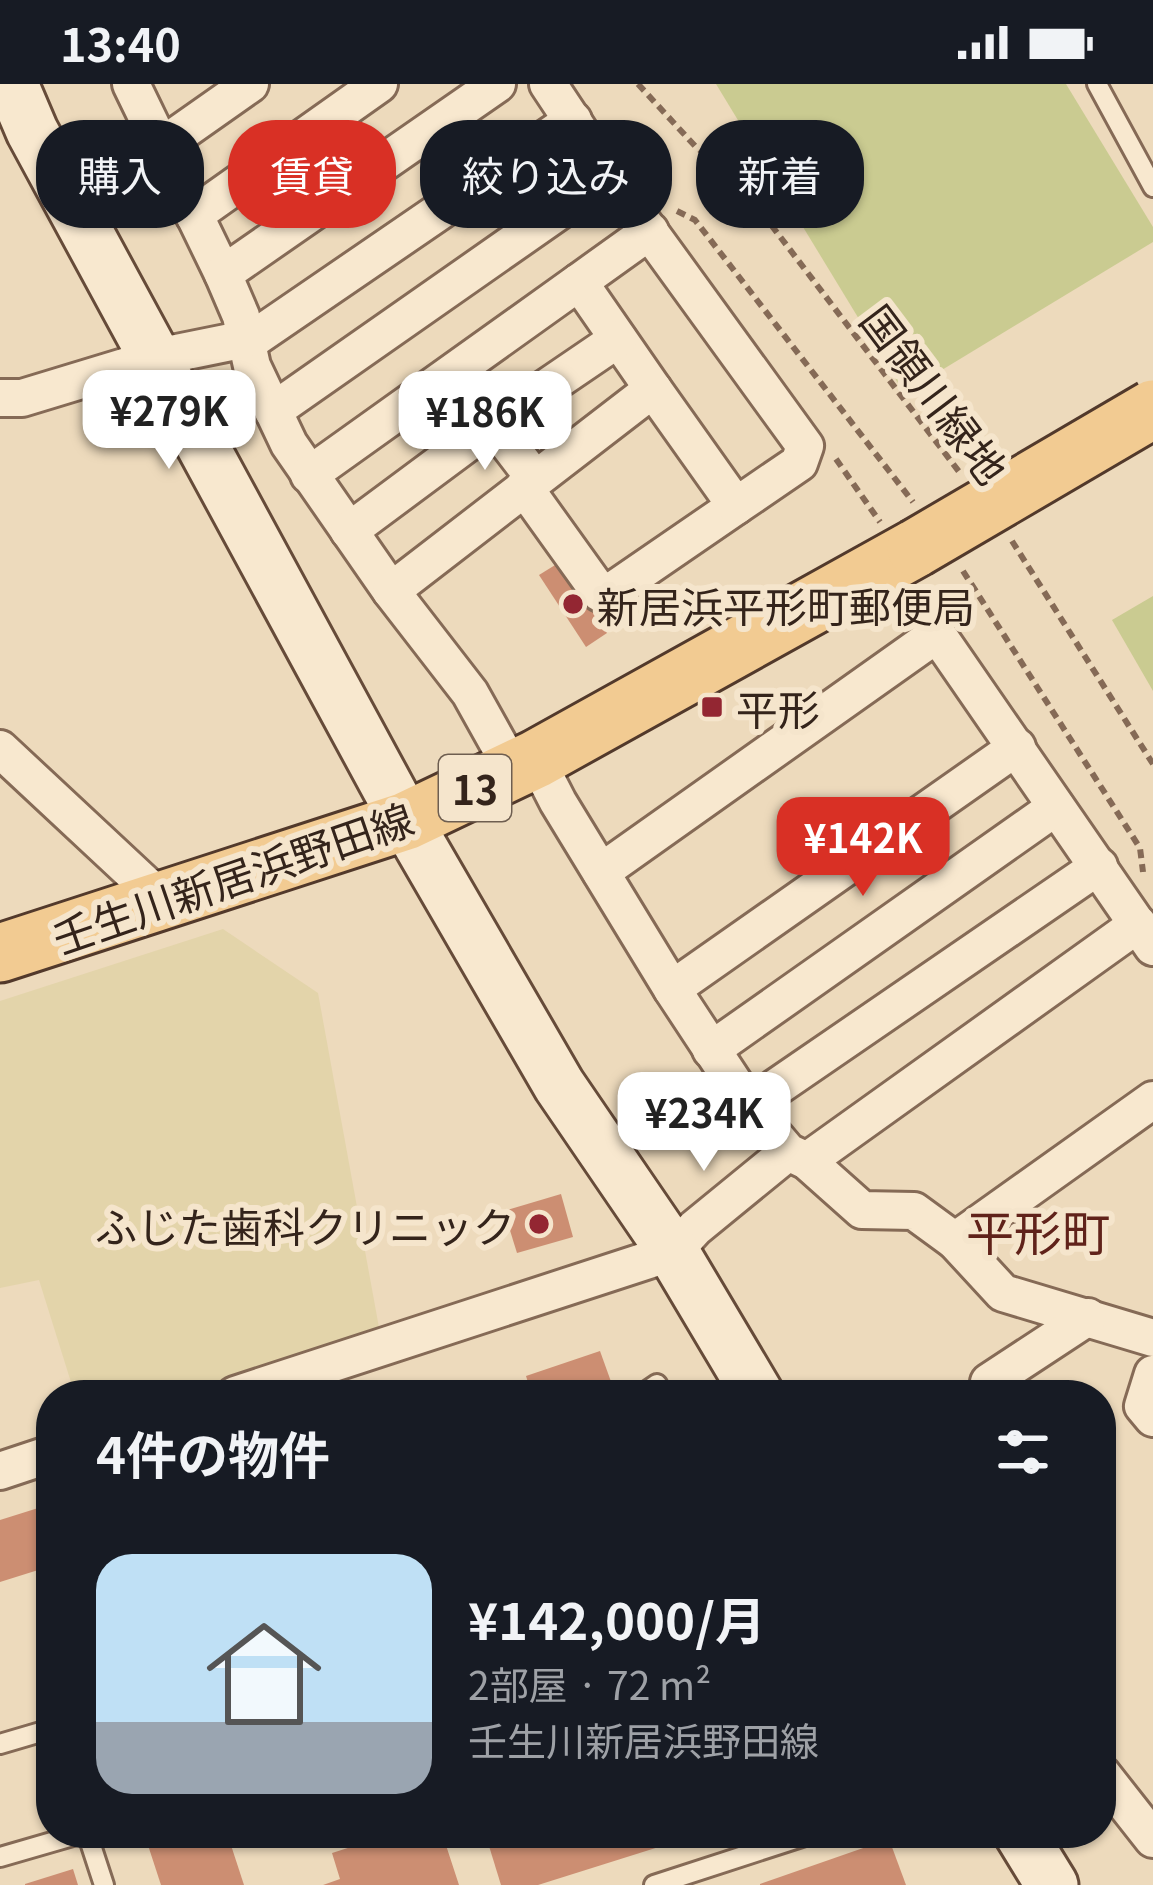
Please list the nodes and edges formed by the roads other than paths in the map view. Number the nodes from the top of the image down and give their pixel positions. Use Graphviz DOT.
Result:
graph roads {
  1 [pos="12,84"];
  2 [pos="131,84"];
  3 [pos="250,84"];
  4 [pos="380,84"];
  5 [pos="497,84"];
  6 [pos="548,84"];
  7 [pos="1097,84"];
  8 [pos="147,120"];
  9 [pos="199,120"];
  10 [pos="573,120"];
  11 [pos="1153,187"];
  12 [pos="204,208"];
  13 [pos="420,225"];
  14 [pos="200,228"];
  15 [pos="535,228"];
  16 [pos="647,228"];
  17 [pos="650,232"];
  18 [pos="223,274"];
  19 [pos="579,282"];
  20 [pos="247,338"];
  21 [pos="618,339"];
  22 [pos="157,357"];
  23 [pos="653,389"];
  24 [pos="0,398"];
  25 [pos="1153,410"];
  26 [pos="273,411"];
  27 [pos="493,424"];
  28 [pos="309,475"];
  29 [pos="529,483"];
  30 [pos="736,506"];
  31 [pos="349,531"];
  32 [pos="392,591"];
  33 [pos="1017,747"];
  34 [pos="0,749"];
  35 [pos="525,764"];
  36 [pos="1056,807"];
  37 [pos="406,821"];
  38 [pos="1099,866"];
  39 [pos="601,872"];
  40 [pos="163,901"];
  41 [pos="1145,935"];
  42 [pos="0,953"];
  43 [pos="672,989"];
  44 [pos="712,1049"];
  45 [pos="1153,1100"];
  46 [pos="749,1106"];
  47 [pos="797,1156"];
  48 [pos="955,1241"];
  49 [pos="673,1252"];
  50 [pos="1088,1317"];
  51 [pos="1153,1338"];
  52 [pos="1153,1373"];
  53 [pos="281,1380"];
  54 [pos="749,1380"];
  55 [pos="992,1380"];
  56 [pos="1153,1418"];
  57 [pos="36,1459"];
  58 [pos="0,1471"];
  59 [pos="36,1733"];
  60 [pos="0,1744"];
  61 [pos="1116,1792"];
  62 [pos="1153,1839"];
  63 [pos="36,1847"];
  64 [pos="90,1848"];
  65 [pos="768,1848"];
  66 [pos="1029,1848"];
  67 [pos="0,1857"];
  68 [pos="104,1885"];
  69 [pos="654,1885"];
  70 [pos="1052,1885"];
  1 -- 22 [label="street"];
  2 -- 8 [label="street"];
  3 -- 9 [label="street"];
  4 -- 12 [label="street"];
  5 -- 18 [label="street"];
  6 -- 10 [label="street"];
  7 -- 11 [label="lane"];
  13 -- 20 [label="street"];
  14 -- 18 [label="street"];
  15 -- 26 [label="street"];
  16 -- 17 [label="street"];
  17 -- 19 [label="street"];
  17 -- 30 [label="street"];
  18 -- 20 [label="street"];
  19 -- 21 [label="street"];
  19 -- 28 [label="street"];
  20 -- 22 [label="street"];
  20 -- 26 [label="street"];
  21 -- 23 [label="street"];
  21 -- 27 [label="street"];
  22 -- 24 [label="street"];
  22 -- 37 [label="street"];
  23 -- 29 [label="street"];
  23 -- 30 [label="street"];
  25 -- 35 [label="main road, 壬生川新居浜野田線 / 13, bridge"];
  26 -- 28 [label="street"];
  27 -- 29 [label="street"];
  27 -- 31 [label="street"];
  28 -- 31 [label="street"];
  29 -- 30 [label="street"];
  29 -- 32 [label="street"];
  31 -- 32 [label="street"];
  32 -- 35 [label="street"];
  33 -- 36 [label="street"];
  33 -- 39 [label="street"];
  33 -- 43 [label="street"];
  34 -- 40 [label="street"];
  35 -- 37 [label="main road, 壬生川新居浜野田線 / 13"];
  35 -- 39 [label="street"];
  36 -- 38 [label="street"];
  36 -- 44 [label="street"];
  37 -- 40 [label="main road, 壬生川新居浜野田線 / 13"];
  37 -- 49 [label="street"];
  38 -- 41 [label="street"];
  38 -- 46 [label="street"];
  39 -- 43 [label="street"];
  40 -- 42 [label="main road, 壬生川新居浜野田線 / 13"];
  41 -- 47 [label="street"];
  43 -- 44 [label="street"];
  44 -- 46 [label="street"];
  45 -- 48 [label="street"];
  46 -- 47 [label="street"];
  47 -- 48 [label="street"];
  47 -- 49 [label="street"];
  48 -- 50 [label="street"];
  49 -- 53 [label="street"];
  49 -- 54 [label="street"];
  50 -- 51 [label="street"];
  50 -- 55 [label="street"];
  52 -- 56 [label="street"];
  57 -- 58 [label="street"];
  59 -- 60 [label="lane"];
  61 -- 62 [label="street"];
  63 -- 67 [label="lane"];
  64 -- 68 [label="lane"];
  65 -- 69 [label="lane"];
  66 -- 70 [label="street"];
}
